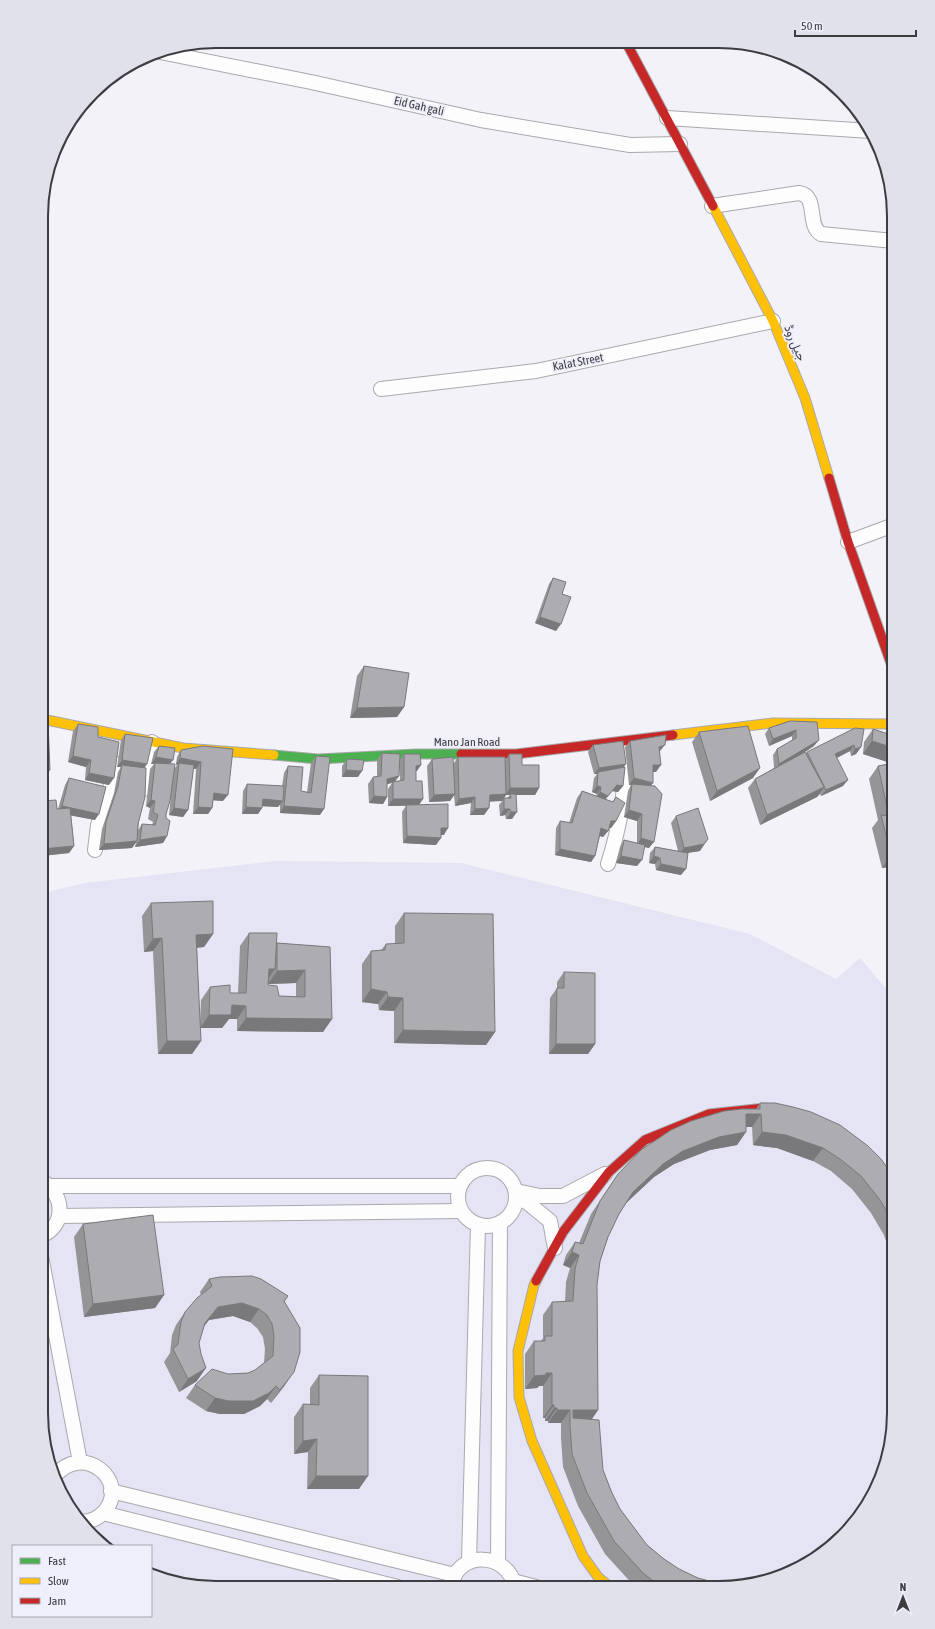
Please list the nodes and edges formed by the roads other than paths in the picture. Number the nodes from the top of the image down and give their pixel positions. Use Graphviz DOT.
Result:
graph roads {
  1 [pos="629,48"];
  2 [pos="171,54"];
  3 [pos="667,118"];
  4 [pos="864,131"];
  5 [pos="680,144"];
  6 [pos="712,206"];
  7 [pos="887,240"];
  8 [pos="773,321"];
  9 [pos="381,389"];
  10 [pos="887,528"];
  11 [pos="848,542"];
  12 [pos="887,652"];
  13 [pos="48,721"];
  14 [pos="887,724"];
  15 [pos="118,735"];
  16 [pos="152,742"];
  17 [pos="621,742"];
  18 [pos="143,800"];
  19 [pos="95,850"];
  20 [pos="608,864"];
  21 [pos="794,1115"];
  22 [pos="609,1172"];
  23 [pos="48,1184"];
  24 [pos="48,1186"];
  25 [pos="459,1186"];
  26 [pos="516,1194"];
  27 [pos="461,1211"];
  28 [pos="59,1216"];
  29 [pos="500,1223"];
  30 [pos="478,1225"];
  31 [pos="48,1232"];
  32 [pos="555,1248"];
  33 [pos="48,1293"];
  34 [pos="80,1462"];
  35 [pos="59,1472"];
  36 [pos="111,1491"];
  37 [pos="103,1513"];
  38 [pos="88,1521"];
  39 [pos="469,1562"];
  40 [pos="498,1563"];
  41 [pos="374,1581"];
  42 [pos="453,1581"];
  43 [pos="513,1581"];
  44 [pos="603,1581"];
  1 -- 3 [label="street, جیل روڈ"];
  2 -- 5 [label="street, Eid Gah gali"];
  3 -- 4 [label="street"];
  3 -- 5 [label="street, جیل روڈ"];
  5 -- 6 [label="street, جیل روڈ"];
  6 -- 7 [label="street"];
  6 -- 8 [label="street, جیل روڈ"];
  8 -- 9 [label="street, Kalat Street"];
  8 -- 11 [label="street, جیل روڈ"];
  10 -- 11 [label="street"];
  11 -- 12 [label="street, جیل روڈ"];
  13 -- 15 [label="street, Mano Jan Road"];
  14 -- 17 [label="street, Mano Jan Road"];
  15 -- 16 [label="street, Mano Jan Road"];
  15 -- 19 [label="street"];
  16 -- 17 [label="street, Mano Jan Road"];
  16 -- 18 [label="street"];
  17 -- 20 [label="street"];
  21 -- 22 [label="street"];
  22 -- 26 [label="street"];
  22 -- 32 [label="street"];
  23 -- 25 [label="street"];
  24 -- 28 [label="street"];
  25 -- 26 [label="street"];
  25 -- 27 [label="street"];
  26 -- 29 [label="street"];
  26 -- 32 [label="street"];
  27 -- 28 [label="street"];
  27 -- 30 [label="street"];
  28 -- 31 [label="street"];
  29 -- 30 [label="street"];
  29 -- 40 [label="street"];
  30 -- 39 [label="street"];
  32 -- 44 [label="street"];
  33 -- 34 [label="street"];
  34 -- 35 [label="street"];
  34 -- 36 [label="street"];
  36 -- 37 [label="street"];
  36 -- 42 [label="street"];
  37 -- 38 [label="street"];
  37 -- 41 [label="street"];
  39 -- 40 [label="street"];
  39 -- 42 [label="street"];
  40 -- 43 [label="street"];
}
